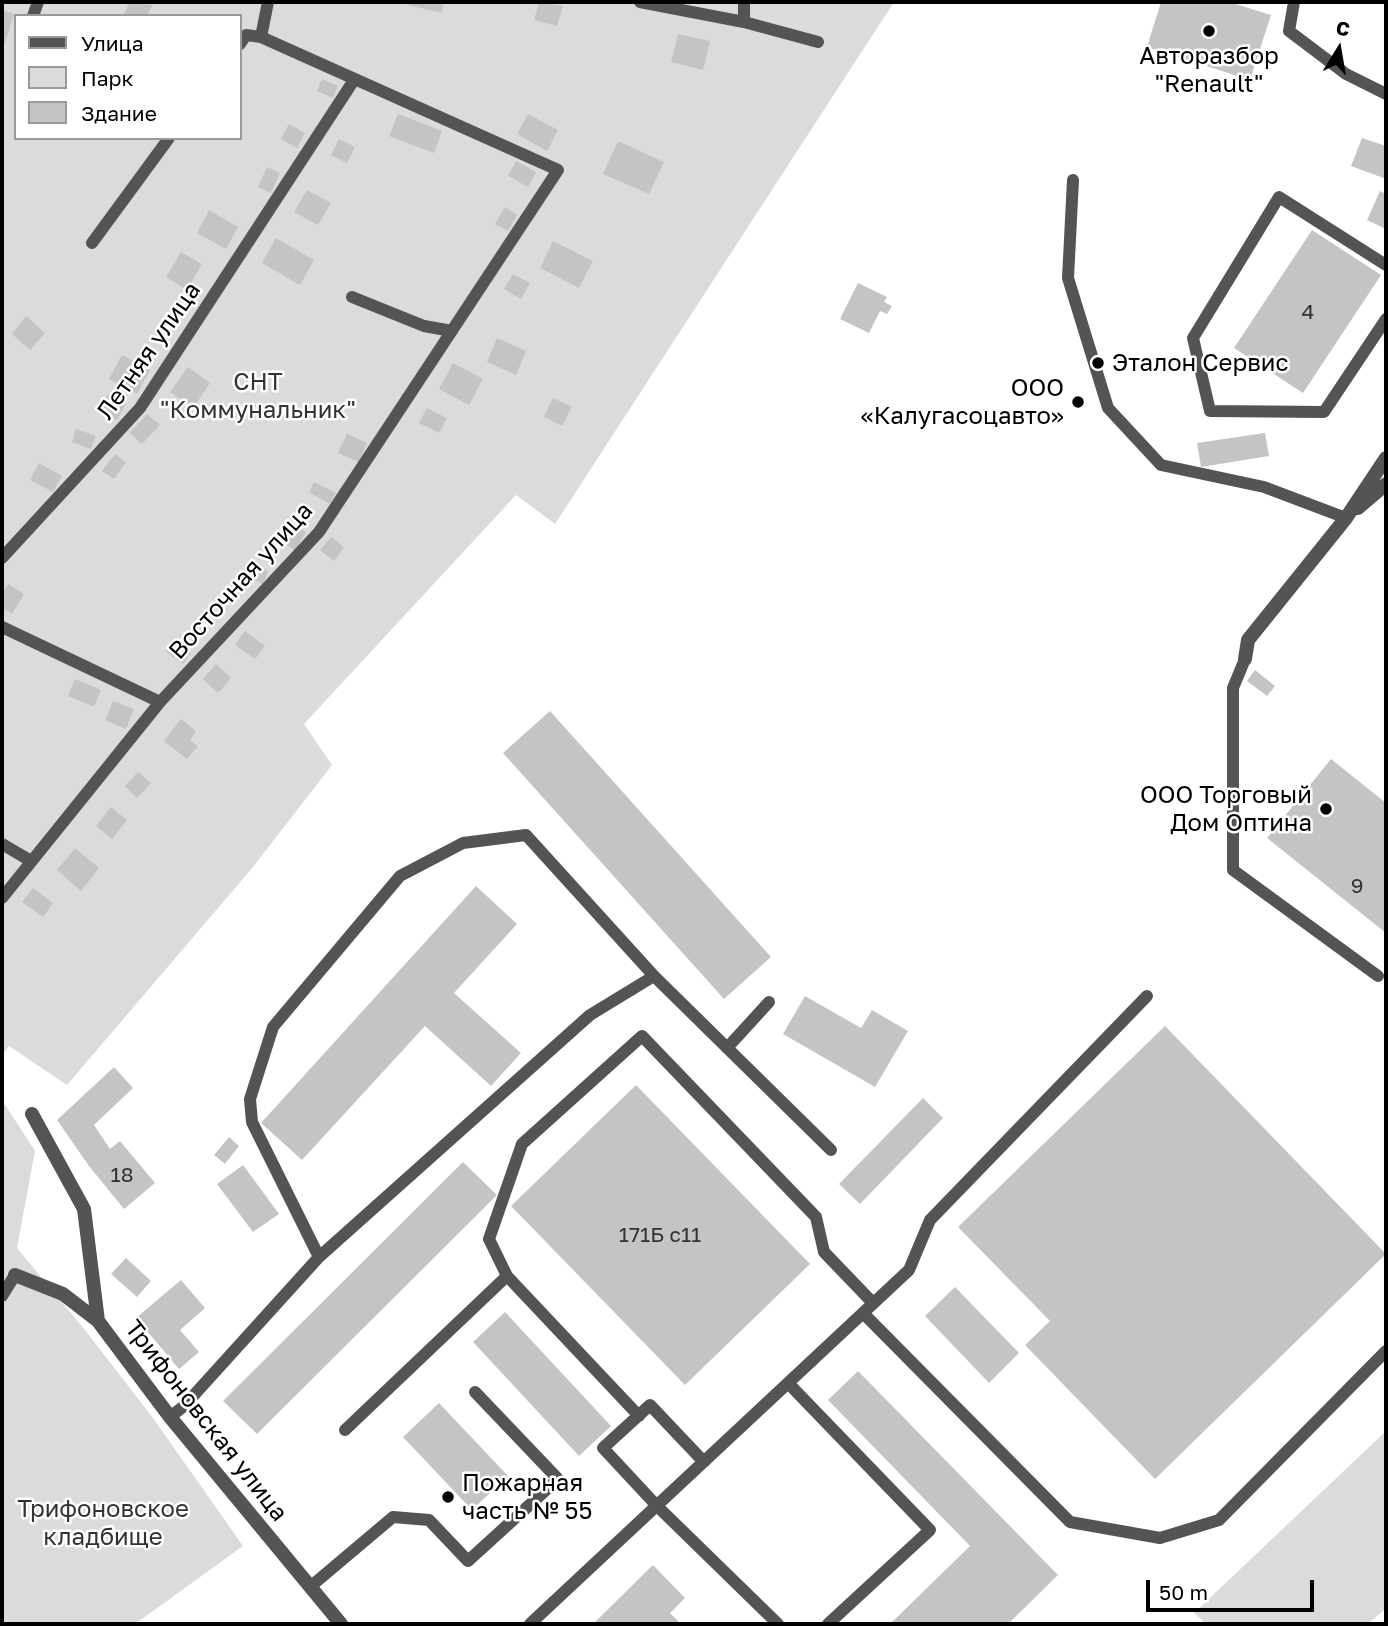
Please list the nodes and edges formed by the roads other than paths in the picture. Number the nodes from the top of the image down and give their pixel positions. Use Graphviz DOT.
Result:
graph roads {
  1 [pos="268,2"];
  2 [pos="640,2"];
  3 [pos="744,2"];
  4 [pos="1294,2"];
  5 [pos="744,22"];
  6 [pos="261,37"];
  7 [pos="242,41"];
  8 [pos="818,43"];
  9 [pos="354,80"];
  10 [pos="1386,94"];
  11 [pos="168,140"];
  12 [pos="1073,180"];
  13 [pos="92,243"];
  14 [pos="1386,265"];
  15 [pos="352,297"];
  16 [pos="1386,318"];
  17 [pos="452,331"];
  18 [pos="1386,458"];
  19 [pos="1386,484"];
  20 [pos="1346,518"];
  21 [pos="2,558"];
  22 [pos="2,627"];
  23 [pos="1245,659"];
  24 [pos="160,702"];
  25 [pos="2,845"];
  26 [pos="31,860"];
  27 [pos="2,898"];
  28 [pos="654,976"];
  29 [pos="1378,976"];
  30 [pos="1147,996"];
  31 [pos="769,1002"];
  32 [pos="727,1048"];
  33 [pos="32,1114"];
  34 [pos="831,1150"];
  35 [pos="319,1257"];
  36 [pos="15,1275"];
  37 [pos="507,1276"];
  38 [pos="2,1296"];
  39 [pos="873,1303"];
  40 [pos="863,1313"];
  41 [pos="98,1321"];
  42 [pos="1386,1352"];
  43 [pos="789,1382"];
  44 [pos="475,1392"];
  45 [pos="639,1416"];
  46 [pos="170,1417"];
  47 [pos="345,1430"];
  48 [pos="704,1462"];
  49 [pos="657,1506"];
  50 [pos="310,1587"];
  51 [pos="341,1624"];
  52 [pos="530,1624"];
  53 [pos="778,1624"];
  54 [pos="828,1624"];
  1 -- 6 [label="lane"];
  2 -- 5 [label="lane"];
  3 -- 5 [label="lane"];
  4 -- 10 [label="lane"];
  5 -- 8 [label="lane"];
  6 -- 7 [label="lane"];
  6 -- 9 [label="lane"];
  9 -- 17 [label="lane, Восточная улица"];
  9 -- 21 [label="lane, Летняя улица"];
  11 -- 13 [label="lane"];
  12 -- 20 [label="lane"];
  14 -- 16 [label="lane"];
  15 -- 17 [label="lane"];
  17 -- 24 [label="lane, Восточная улица"];
  18 -- 20 [label="street"];
  19 -- 20 [label="street"];
  20 -- 23 [label="street"];
  22 -- 24 [label="lane"];
  23 -- 29 [label="lane"];
  24 -- 26 [label="lane, Восточная улица"];
  25 -- 26 [label="lane"];
  26 -- 27 [label="lane, Восточная улица"];
  28 -- 32 [label="lane"];
  28 -- 35 [label="lane"];
  28 -- 35 [label="lane"];
  30 -- 39 [label="lane"];
  31 -- 32 [label="lane"];
  32 -- 34 [label="lane"];
  33 -- 41 [label="street"];
  35 -- 46 [label="lane"];
  36 -- 38 [label="lane"];
  36 -- 41 [label="street, Трифоновская улица"];
  37 -- 39 [label="lane"];
  37 -- 45 [label="lane"];
  37 -- 47 [label="lane"];
  39 -- 40 [label="lane"];
  40 -- 42 [label="lane"];
  40 -- 43 [label="lane"];
  41 -- 46 [label="street, Трифоновская улица"];
  43 -- 48 [label="lane"];
  43 -- 54 [label="lane"];
  44 -- 50 [label="lane"];
  45 -- 48 [label="lane"];
  45 -- 49 [label="lane"];
  46 -- 50 [label="street, Трифоновская улица"];
  48 -- 49 [label="lane"];
  49 -- 52 [label="lane"];
  49 -- 53 [label="lane"];
  50 -- 51 [label="street, Трифоновская улица"];
}
